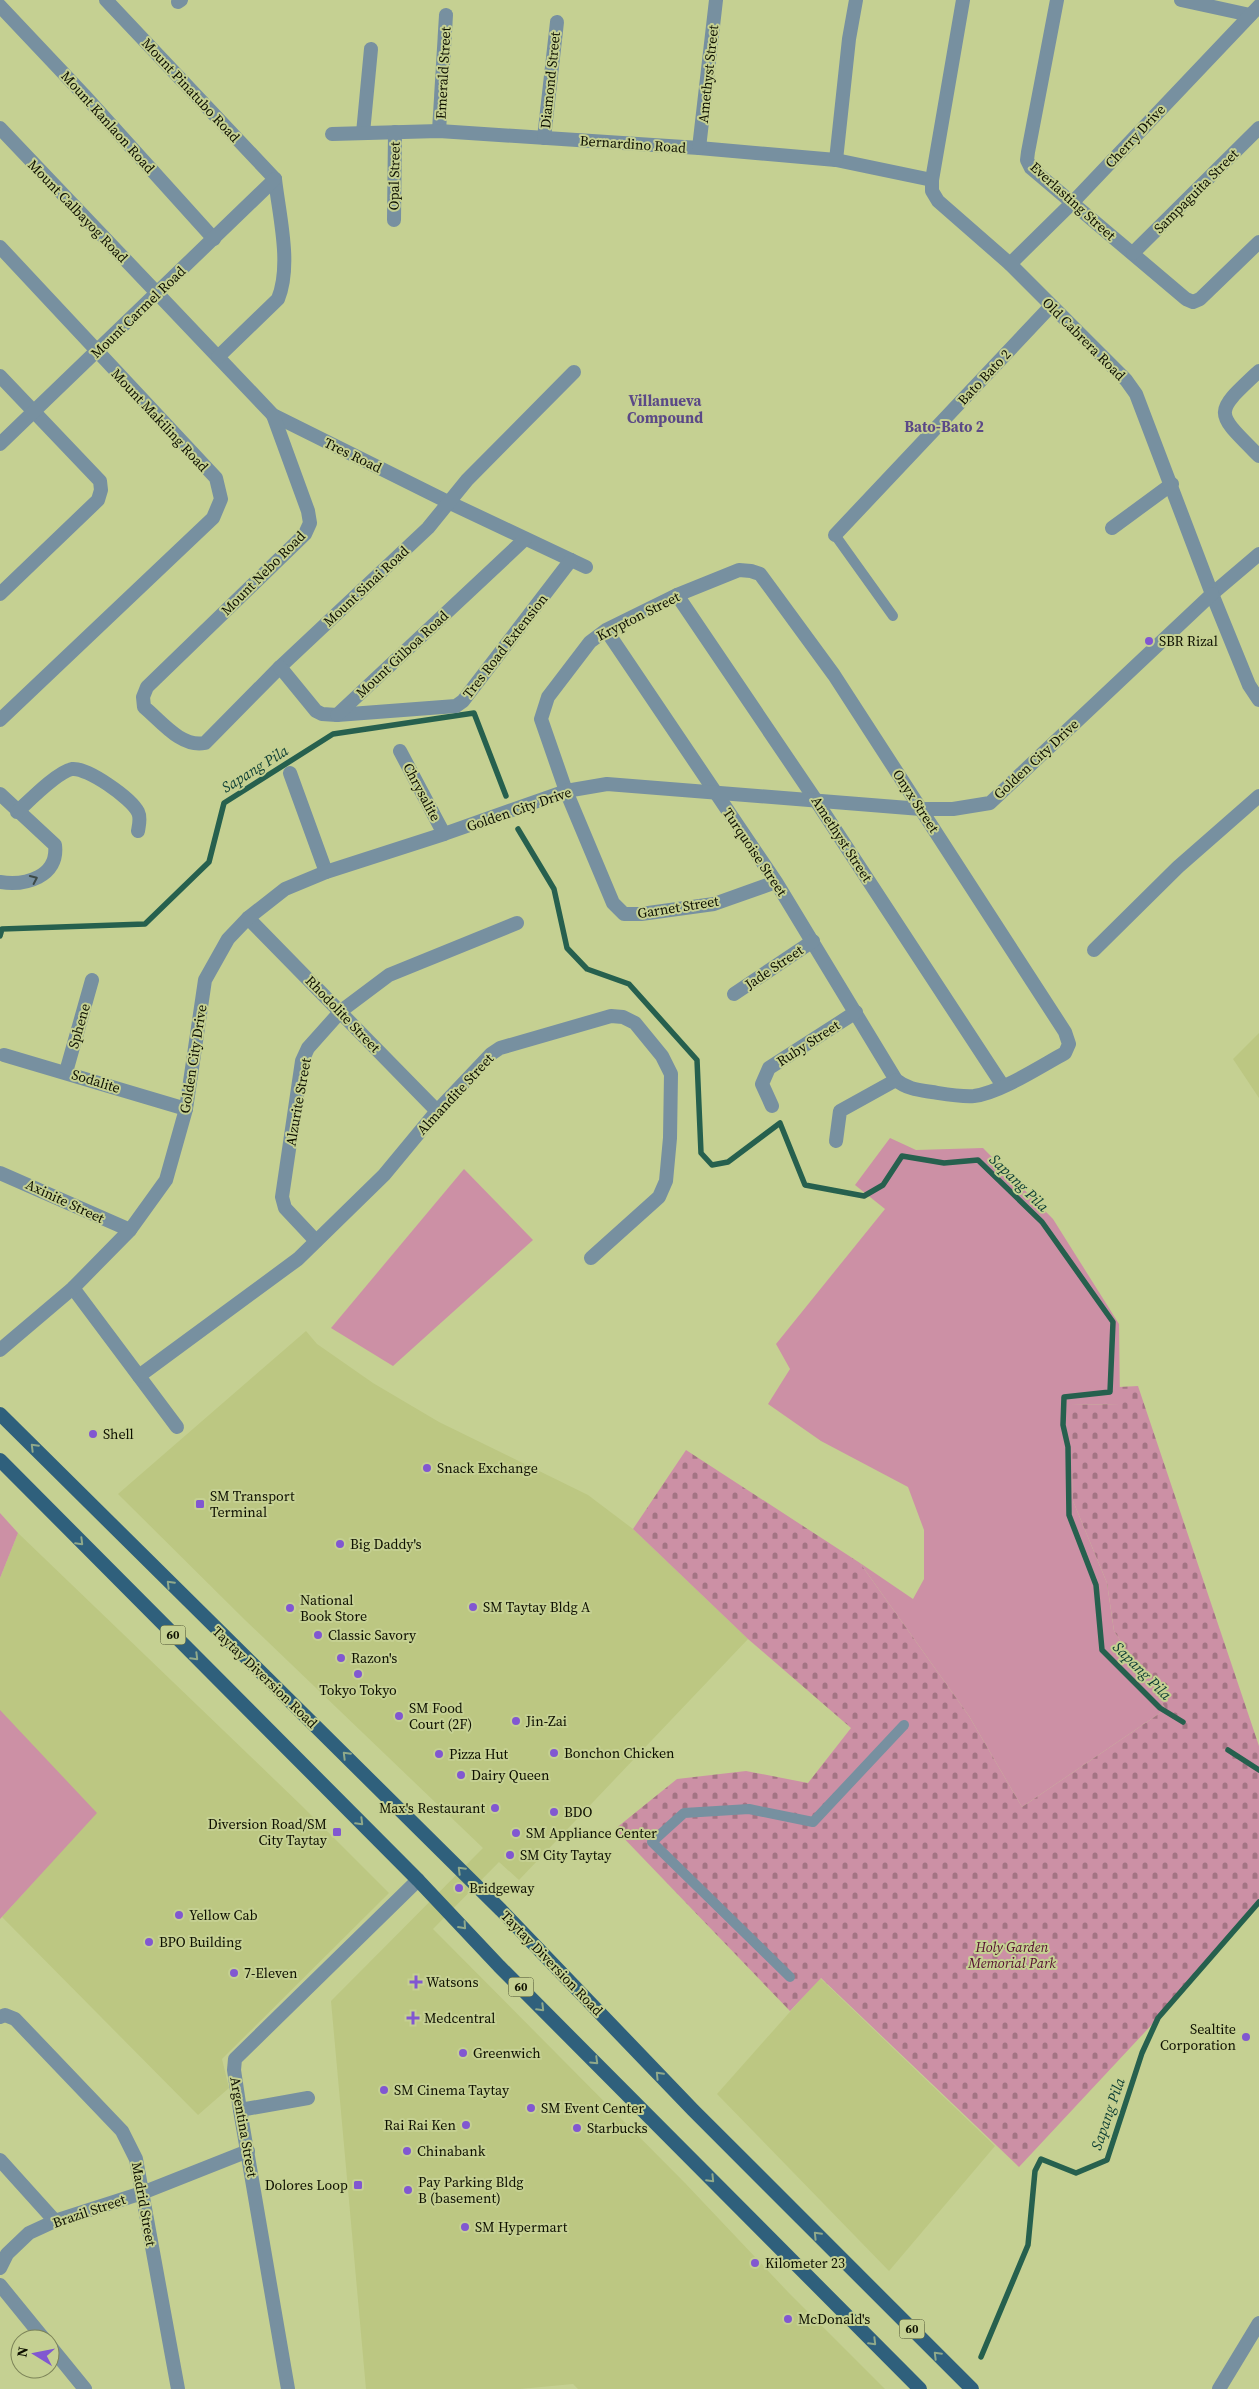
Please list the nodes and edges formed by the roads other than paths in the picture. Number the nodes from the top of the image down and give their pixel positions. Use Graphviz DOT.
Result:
graph roads {
  1 [pos="106,0"];
  2 [pos="716,0"];
  3 [pos="856,0"];
  4 [pos="963,0"];
  5 [pos="1057,0"];
  6 [pos="1181,0"];
  7 [pos="0,6"];
  8 [pos="1254,10"];
  9 [pos="446,15"];
  10 [pos="557,22"];
  11 [pos="371,49"];
  12 [pos="0,128"];
  13 [pos="1259,128"];
  14 [pos="439,131"];
  15 [pos="395,132"];
  16 [pos="363,133"];
  17 [pos="332,134"];
  18 [pos="544,138"];
  19 [pos="699,148"];
  20 [pos="836,160"];
  21 [pos="275,179"];
  22 [pos="932,180"];
  23 [pos="1072,203"];
  24 [pos="394,220"];
  25 [pos="214,239"];
  26 [pos="1259,242"];
  27 [pos="0,248"];
  28 [pos="1132,253"];
  29 [pos="1010,264"];
  30 [pos="157,293"];
  31 [pos="1050,307"];
  32 [pos="96,352"];
  33 [pos="218,357"];
  34 [pos="1259,371"];
  35 [pos="574,372"];
  36 [pos="0,376"];
  37 [pos="34,412"];
  38 [pos="273,415"];
  39 [pos="0,444"];
  40 [pos="1259,456"];
  41 [pos="1172,484"];
  42 [pos="448,502"];
  43 [pos="1112,528"];
  44 [pos="835,535"];
  45 [pos="524,538"];
  46 [pos="1259,554"];
  47 [pos="571,560"];
  48 [pos="586,567"];
  49 [pos="760,574"];
  50 [pos="0,594"];
  51 [pos="1212,594"];
  52 [pos="677,595"];
  53 [pos="893,616"];
  54 [pos="606,630"];
  55 [pos="280,667"];
  56 [pos="1259,700"];
  57 [pos="144,707"];
  58 [pos="337,715"];
  59 [pos="0,720"];
  60 [pos="400,750"];
  61 [pos="290,773"];
  62 [pos="566,791"];
  63 [pos="715,791"];
  64 [pos="0,794"];
  65 [pos="1259,796"];
  66 [pos="816,799"];
  67 [pos="921,809"];
  68 [pos="17,812"];
  69 [pos="138,831"];
  70 [pos="444,834"];
  71 [pos="326,872"];
  72 [pos="0,882"];
  73 [pos="776,882"];
  74 [pos="248,918"];
  75 [pos="517,923"];
  76 [pos="813,941"];
  77 [pos="1094,950"];
  78 [pos="92,980"];
  79 [pos="734,994"];
  80 [pos="341,1011"];
  81 [pos="856,1012"];
  82 [pos="4,1055"];
  83 [pos="66,1072"];
  84 [pos="896,1080"];
  85 [pos="1003,1086"];
  86 [pos="772,1106"];
  87 [pos="186,1109"];
  88 [pos="436,1111"];
  89 [pos="836,1141"];
  90 [pos="0,1172"];
  91 [pos="130,1230"];
  92 [pos="316,1240"];
  93 [pos="591,1258"];
  94 [pos="73,1288"];
  95 [pos="0,1350"];
  96 [pos="139,1376"];
  97 [pos="0,1414"];
  98 [pos="177,1427"];
  99 [pos="0,1460"];
  100 [pos="904,1726"];
  101 [pos="418,1880"];
  102 [pos="790,1976"];
  103 [pos="0,2017"];
  104 [pos="308,2098"];
  105 [pos="240,2110"];
  106 [pos="248,2152"];
  107 [pos="0,2160"];
  108 [pos="142,2193"];
  109 [pos="55,2221"];
  110 [pos="0,2268"];
  111 [pos="0,2284"];
  112 [pos="1259,2323"];
  113 [pos="36,2329"];
  114 [pos="60,2358"];
  115 [pos="86,2389"];
  116 [pos="178,2389"];
  117 [pos="288,2389"];
  118 [pos="920,2389"];
  119 [pos="972,2389"];
  120 [pos="1219,2389"];
  1 -- 21 [label="street, Mount Pinatubo Road"];
  2 -- 19 [label="street, Amethyst Street"];
  3 -- 20 [label="street"];
  4 -- 22 [label="street, Old Cabrera Road"];
  5 -- 23 [label="street, Everlasting Street"];
  6 -- 8 [label="street"];
  7 -- 25 [label="street, Mount Kanlaon Road"];
  8 -- 23 [label="street, Cherry Drive"];
  9 -- 14 [label="street, Emerald Street"];
  10 -- 18 [label="street, Diamond Street"];
  11 -- 16 [label="street"];
  12 -- 30 [label="street, Mount Calbayog Road"];
  13 -- 28 [label="street, Sampaguita Street"];
  14 -- 15 [label="street, Bernardino Road"];
  14 -- 18 [label="street, Bernardino Road"];
  15 -- 16 [label="street, Bernardino Road"];
  15 -- 24 [label="street, Opal Street"];
  16 -- 17 [label="street, Bernardino Road"];
  18 -- 19 [label="street, Bernardino Road"];
  19 -- 20 [label="street, Bernardino Road"];
  20 -- 22 [label="street, Bernardino Road"];
  21 -- 25 [label="street, Mount Carmel Road"];
  21 -- 33 [label="street"];
  22 -- 29 [label="street, Old Cabrera Road"];
  23 -- 28 [label="street, Everlasting Street"];
  23 -- 29 [label="street, Cherry Drive"];
  25 -- 30 [label="street, Mount Carmel Road"];
  26 -- 28 [label="street, Everlasting Street"];
  27 -- 32 [label="street, Mount Makiling Road"];
  29 -- 31 [label="street, Old Cabrera Road"];
  30 -- 32 [label="street, Mount Carmel Road"];
  30 -- 33 [label="street, Tres Road"];
  31 -- 41 [label="street, Old Cabrera Road"];
  31 -- 44 [label="street, Bato Bato 2"];
  32 -- 37 [label="street, Mount Carmel Road"];
  32 -- 59 [label="street, Mount Makiling Road"];
  33 -- 38 [label="street, Tres Road"];
  34 -- 40 [label="street"];
  35 -- 42 [label="street, Mount Sinai Road"];
  36 -- 37 [label="street"];
  37 -- 39 [label="street, Mount Carmel Road"];
  37 -- 50 [label="street"];
  38 -- 42 [label="street, Tres Road"];
  38 -- 57 [label="street, Mount Nebo Road"];
  41 -- 43 [label="street"];
  41 -- 51 [label="street, Old Cabrera Road"];
  42 -- 45 [label="street, Tres Road"];
  42 -- 55 [label="street, Mount Sinai Road"];
  44 -- 53 [label="street"];
  45 -- 47 [label="street, Tres Road"];
  45 -- 58 [label="street, Mount Gilboa Road"];
  46 -- 51 [label="street, Golden City Drive"];
  47 -- 48 [label="street, Tres Road"];
  47 -- 58 [label="street, Tres Road Extension"];
  49 -- 52 [label="street, Krypton Street"];
  49 -- 67 [label="street, Onyx Street"];
  51 -- 56 [label="street, Old Cabrera Road"];
  51 -- 67 [label="street, Golden City Drive"];
  52 -- 54 [label="street, Krypton Street"];
  52 -- 66 [label="street, Amethyst Street"];
  54 -- 62 [label="street, Krypton Street"];
  54 -- 63 [label="street, Turquoise Street"];
  55 -- 57 [label="street, Mount Sinai Road"];
  55 -- 58 [label="street"];
  60 -- 70 [label="street, Chrysalite"];
  61 -- 71 [label="street"];
  62 -- 63 [label="street, Golden City Drive"];
  62 -- 70 [label="street, Golden City Drive"];
  62 -- 73 [label="street, Garnet Street"];
  63 -- 66 [label="street, Golden City Drive"];
  63 -- 73 [label="street, Turquoise Street"];
  64 -- 68 [label="street"];
  65 -- 77 [label="street"];
  66 -- 67 [label="street, Golden City Drive"];
  66 -- 85 [label="street, Amethyst Street"];
  67 -- 85 [label="street, Onyx Street"];
  68 -- 69 [label="street"];
  72 -- 68 [label="street, one-way"];
  70 -- 71 [label="street, Golden City Drive"];
  71 -- 74 [label="street, Golden City Drive"];
  73 -- 76 [label="street, Turquoise Street"];
  74 -- 80 [label="street, Rhodolite Street"];
  74 -- 87 [label="street, Golden City Drive"];
  75 -- 80 [label="street, Alzurite Street"];
  76 -- 79 [label="street, Jade Street"];
  76 -- 81 [label="street, Turquoise Street"];
  78 -- 83 [label="street, Sphene"];
  80 -- 88 [label="street, Rhodolite Street"];
  80 -- 92 [label="street, Alzurite Street"];
  81 -- 84 [label="street, Turquoise Street"];
  81 -- 86 [label="street, Ruby Street"];
  82 -- 83 [label="street, Sodalite"];
  83 -- 87 [label="street, Sodalite"];
  84 -- 85 [label="street"];
  84 -- 89 [label="street"];
  87 -- 91 [label="street, Golden City Drive"];
  88 -- 92 [label="street, Almandite Street"];
  88 -- 93 [label="street, Almandite Street"];
  90 -- 91 [label="street, Axinite Street"];
  91 -- 94 [label="street, Golden City Drive"];
  92 -- 96 [label="street, Almandite Street"];
  94 -- 95 [label="street, Golden City Drive"];
  94 -- 96 [label="street"];
  96 -- 98 [label="street"];
  119 -- 97 [label="main road, Taytay Diversion Road / 60, one-way"];
  99 -- 101 [label="main road, 60, one-way"];
  100 -- 102 [label="street"];
  101 -- 105 [label="street, Argentina Street"];
  101 -- 118 [label="main road, 60, one-way"];
  103 -- 108 [label="street, Madrid Street"];
  104 -- 105 [label="street"];
  105 -- 106 [label="street, Argentina Street"];
  106 -- 108 [label="street, Brazil Street"];
  106 -- 117 [label="street, Argentina Street"];
  107 -- 109 [label="street"];
  108 -- 109 [label="street, Brazil Street"];
  108 -- 116 [label="street, Madrid Street"];
  109 -- 110 [label="street, Brazil Street"];
  111 -- 113 [label="street"];
  112 -- 120 [label="street"];
  114 -- 115 [label="street"];
}
